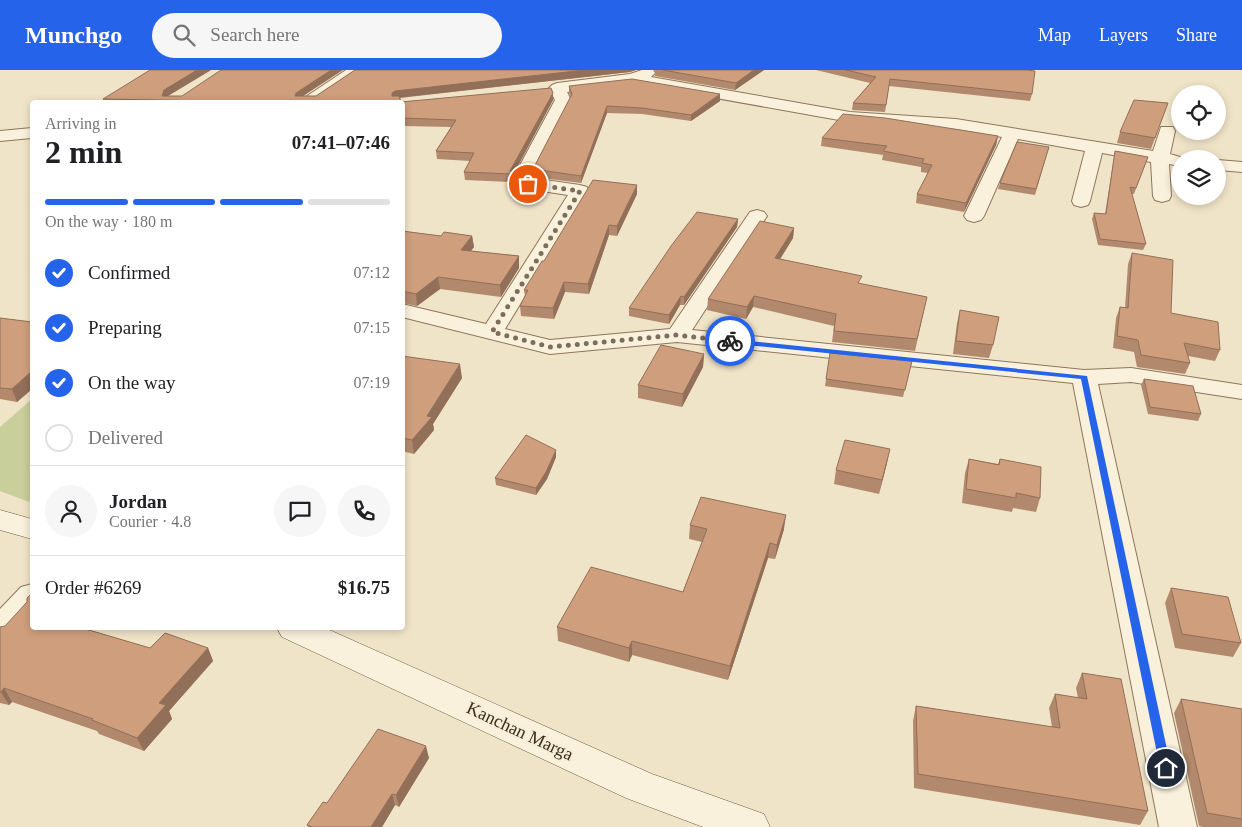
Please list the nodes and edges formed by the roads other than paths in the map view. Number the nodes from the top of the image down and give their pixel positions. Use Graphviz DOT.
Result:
graph roads {
  1 [pos="356,70"];
  2 [pos="659,70"];
  3 [pos="632,78"];
  4 [pos="557,88"];
  5 [pos="538,90"];
  6 [pos="309,100"];
  7 [pos="1167,131"];
  8 [pos="30,133"];
  9 [pos="1012,133"];
  10 [pos="0,136"];
  11 [pos="1095,147"];
  12 [pos="1160,158"];
  13 [pos="1171,160"];
  14 [pos="1226,166"];
  15 [pos="1242,167"];
  16 [pos="1162,196"];
  17 [pos="1082,201"];
  18 [pos="757,216"];
  19 [pos="974,216"];
  20 [pos="405,311"];
  21 [pos="492,332"];
  22 [pos="677,335"];
  23 [pos="1084,377"];
  24 [pos="1242,392"];
  25 [pos="0,520"];
  26 [pos="30,528"];
  27 [pos="30,597"];
  28 [pos="0,629"];
  29 [pos="298,630"];
  30 [pos="750,827"];
  31 [pos="1178,827"];
  1 -- 6 [label="street"];
  2 -- 3 [label="street"];
  3 -- 4 [label="street"];
  3 -- 9 [label="street"];
  4 -- 5 [label="street"];
  4 -- 21 [label="street"];
  7 -- 12 [label="street"];
  8 -- 10 [label="street"];
  9 -- 11 [label="street"];
  9 -- 19 [label="street"];
  11 -- 12 [label="street"];
  11 -- 17 [label="street"];
  12 -- 13 [label="street"];
  12 -- 16 [label="street"];
  14 -- 15 [label="street"];
  18 -- 22 [label="street"];
  20 -- 21 [label="street"];
  21 -- 22 [label="street"];
  22 -- 23 [label="street"];
  23 -- 24 [label="street"];
  23 -- 31 [label="street"];
  25 -- 26 [label="main road"];
  27 -- 28 [label="street"];
  29 -- 30 [label="main road, Kanchan Marga"];
}
